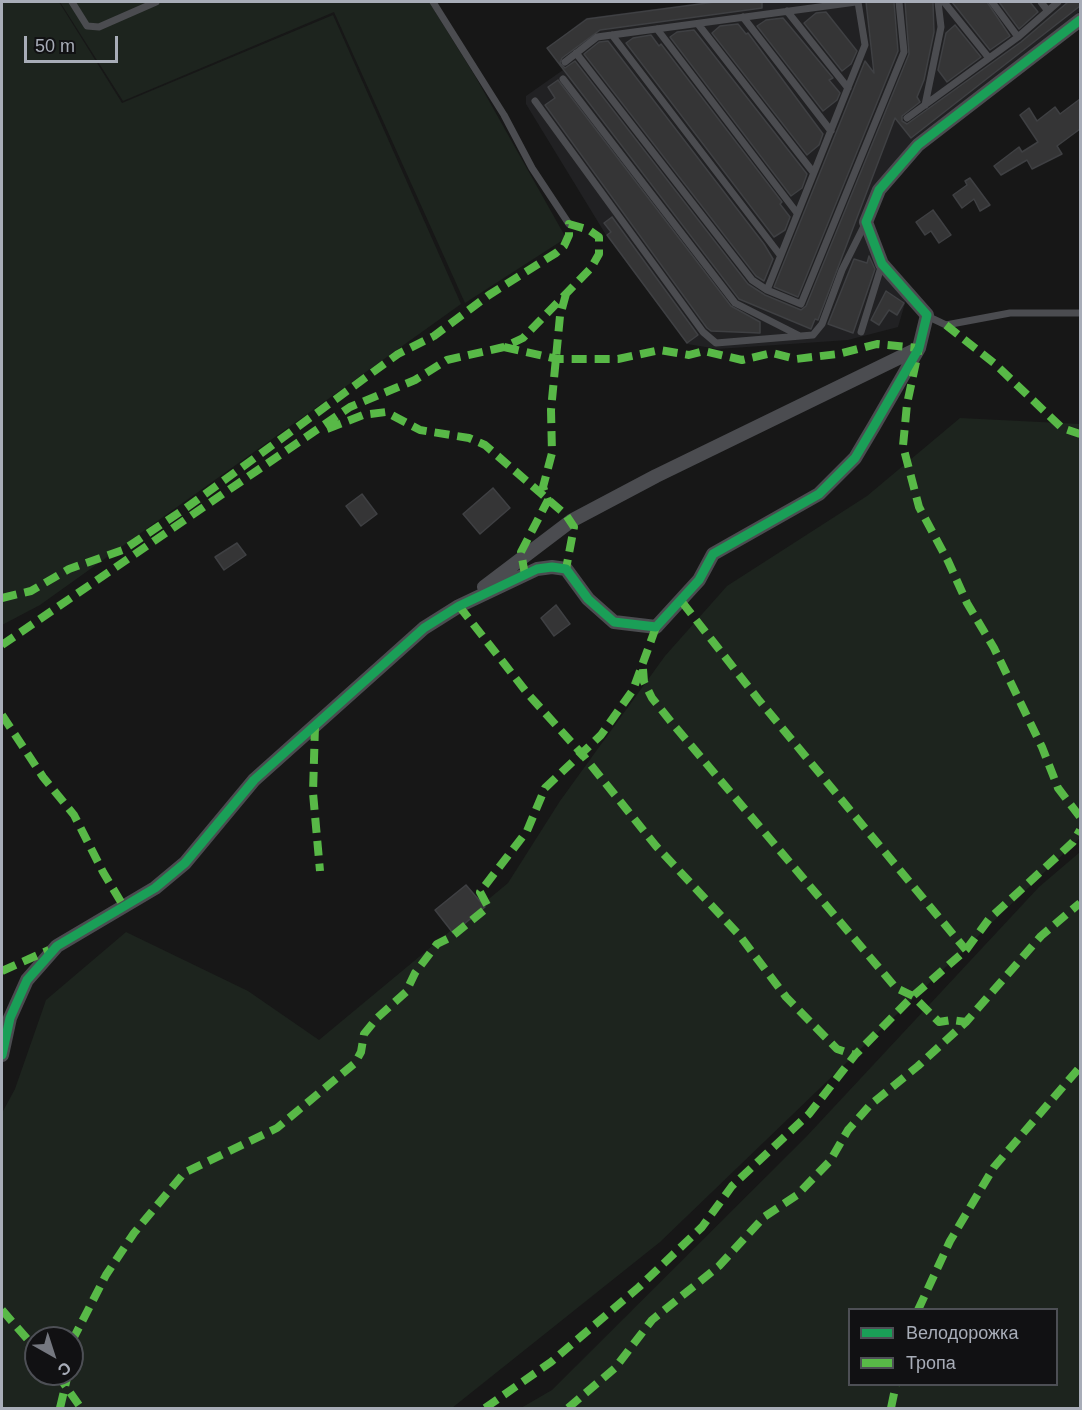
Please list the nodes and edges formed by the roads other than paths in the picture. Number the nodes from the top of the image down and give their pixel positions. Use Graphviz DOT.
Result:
graph roads {
  1 [pos="72,2"];
  2 [pos="156,2"];
  3 [pos="433,2"];
  4 [pos="857,2"];
  5 [pos="899,2"];
  6 [pos="938,2"];
  7 [pos="944,2"];
  8 [pos="992,2"];
  9 [pos="1041,2"];
  10 [pos="1058,2"];
  11 [pos="787,11"];
  12 [pos="1048,11"];
  13 [pos="743,17"];
  14 [pos="1080,20"];
  15 [pos="698,24"];
  16 [pos="657,29"];
  17 [pos="612,35"];
  18 [pos="1018,37"];
  19 [pos="576,53"];
  20 [pos="989,58"];
  21 [pos="565,62"];
  22 [pos="563,80"];
  23 [pos="848,88"];
  24 [pos="535,102"];
  25 [pos="925,105"];
  26 [pos="907,118"];
  27 [pos="831,131"];
  28 [pos="813,172"];
  29 [pos="797,213"];
  30 [pos="866,222"];
  31 [pos="569,225"];
  32 [pos="780,255"];
  33 [pos="882,264"];
  34 [pos="766,290"];
  35 [pos="1080,313"];
  36 [pos="927,315"];
  37 [pos="861,332"];
  38 [pos="801,336"];
  39 [pos="920,348"];
  40 [pos="459,606"];
  41 [pos="2,1055"];
  1 -- 2 [label="lane"];
  3 -- 31 [label="lane"];
  4 -- 11 [label="lane"];
  4 -- 23 [label="lane"];
  5 -- 34 [label="lane"];
  6 -- 25 [label="lane"];
  7 -- 20 [label="lane"];
  8 -- 18 [label="lane"];
  9 -- 12 [label="lane"];
  10 -- 12 [label="lane"];
  11 -- 13 [label="lane"];
  11 -- 23 [label="lane"];
  12 -- 18 [label="lane"];
  13 -- 15 [label="lane"];
  13 -- 27 [label="lane"];
  14 -- 30 [label="street"];
  15 -- 16 [label="lane"];
  15 -- 28 [label="lane"];
  16 -- 17 [label="lane"];
  16 -- 29 [label="lane"];
  17 -- 19 [label="lane"];
  17 -- 32 [label="lane"];
  18 -- 20 [label="lane"];
  19 -- 21 [label="lane"];
  19 -- 34 [label="lane"];
  20 -- 25 [label="lane"];
  22 -- 38 [label="lane"];
  23 -- 27 [label="lane"];
  24 -- 38 [label="lane"];
  25 -- 26 [label="lane"];
  27 -- 28 [label="lane"];
  28 -- 29 [label="lane"];
  29 -- 32 [label="lane"];
  30 -- 33 [label="street"];
  30 -- 38 [label="lane"];
  32 -- 34 [label="lane"];
  33 -- 36 [label="street"];
  33 -- 37 [label="lane"];
  35 -- 36 [label="lane"];
  36 -- 39 [label="street"];
  39 -- 40 [label="street"];
  39 -- 40 [label="street"];
  40 -- 41 [label="street"];
}
